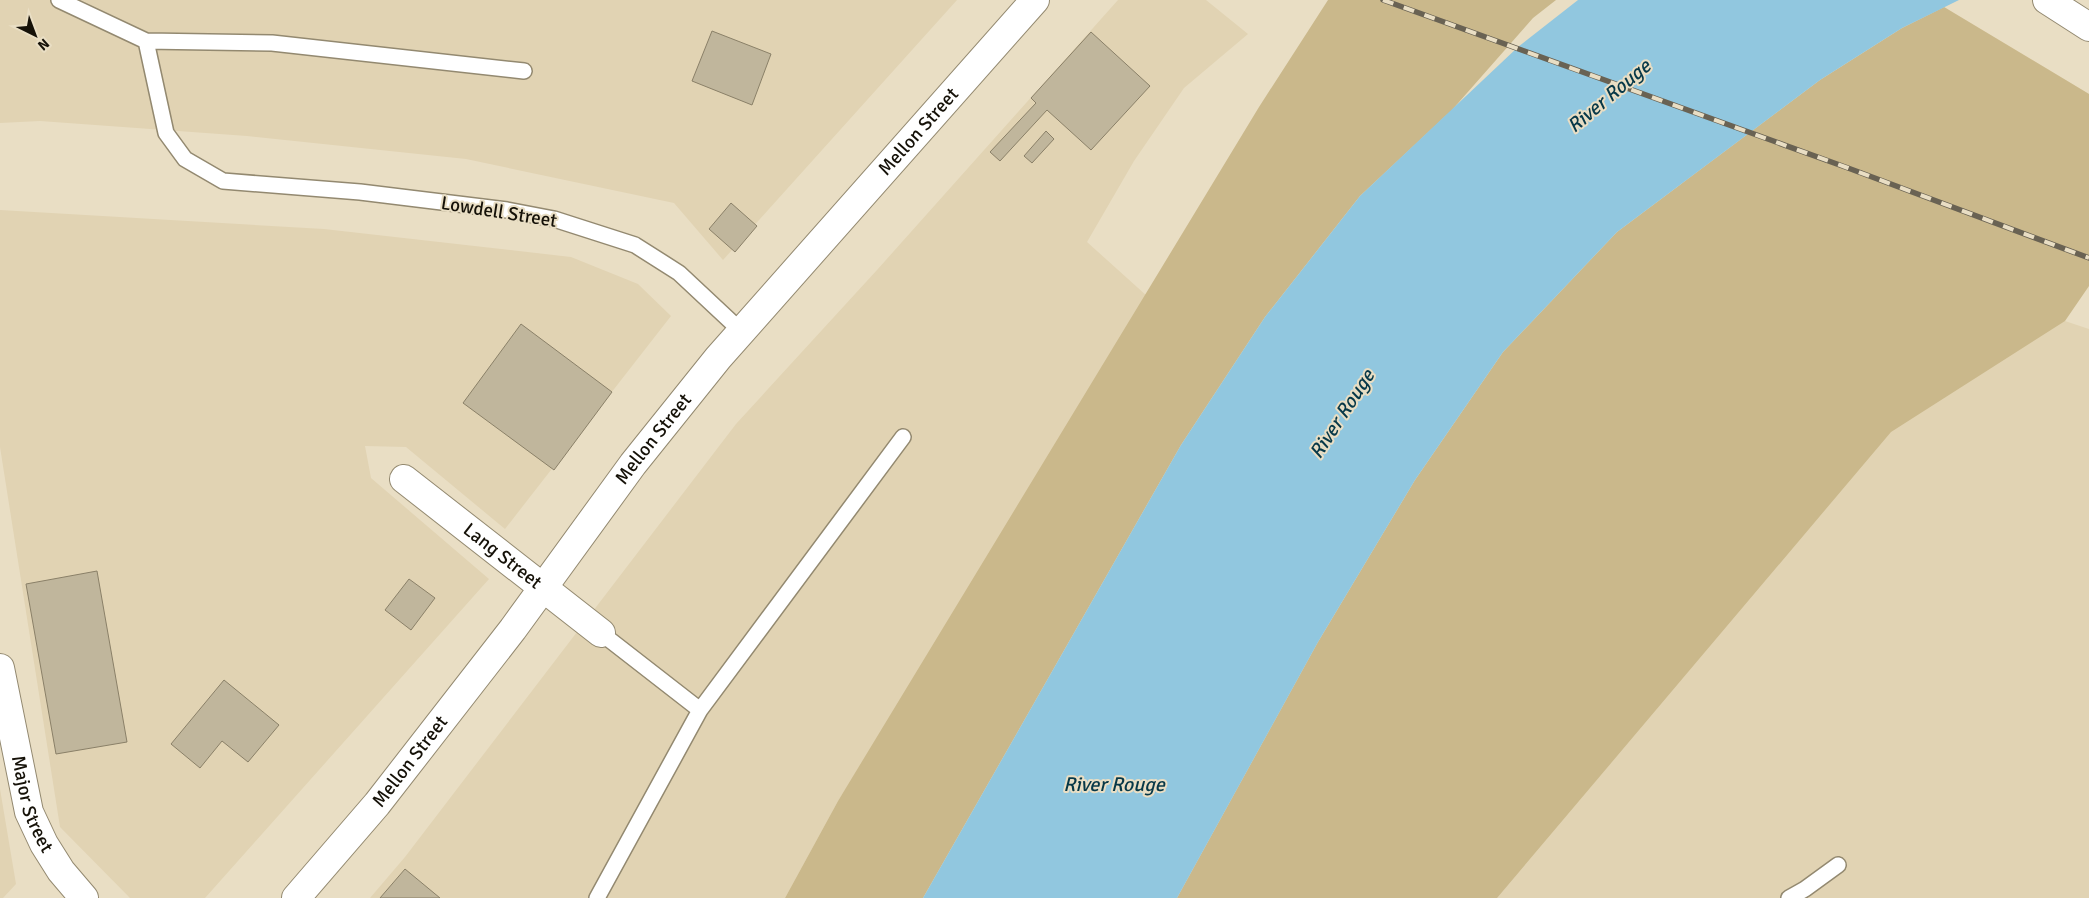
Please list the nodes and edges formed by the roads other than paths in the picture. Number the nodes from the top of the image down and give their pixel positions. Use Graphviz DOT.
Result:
graph roads {
  1 [pos="59,0"];
  2 [pos="1035,0"];
  3 [pos="2047,0"];
  4 [pos="2089,27"];
  5 [pos="146,41"];
  6 [pos="524,72"];
  7 [pos="741,331"];
  8 [pos="903,438"];
  9 [pos="404,479"];
  10 [pos="542,588"];
  11 [pos="601,633"];
  12 [pos="0,668"];
  13 [pos="700,710"];
  14 [pos="1838,865"];
  15 [pos="84,898"];
  16 [pos="296,898"];
  17 [pos="597,898"];
  18 [pos="1789,898"];
  1 -- 5 [label="lane"];
  2 -- 7 [label="street, Mellon Street"];
  3 -- 4 [label="street"];
  5 -- 6 [label="lane"];
  5 -- 7 [label="lane, Lowdell Street"];
  7 -- 10 [label="street, Mellon Street"];
  8 -- 13 [label="lane"];
  9 -- 10 [label="street, Lang Street"];
  10 -- 11 [label="street, Lang Street"];
  10 -- 16 [label="street, Mellon Street"];
  11 -- 13 [label="lane"];
  12 -- 15 [label="street, Major Street"];
  13 -- 17 [label="lane"];
  14 -- 18 [label="lane"];
}
